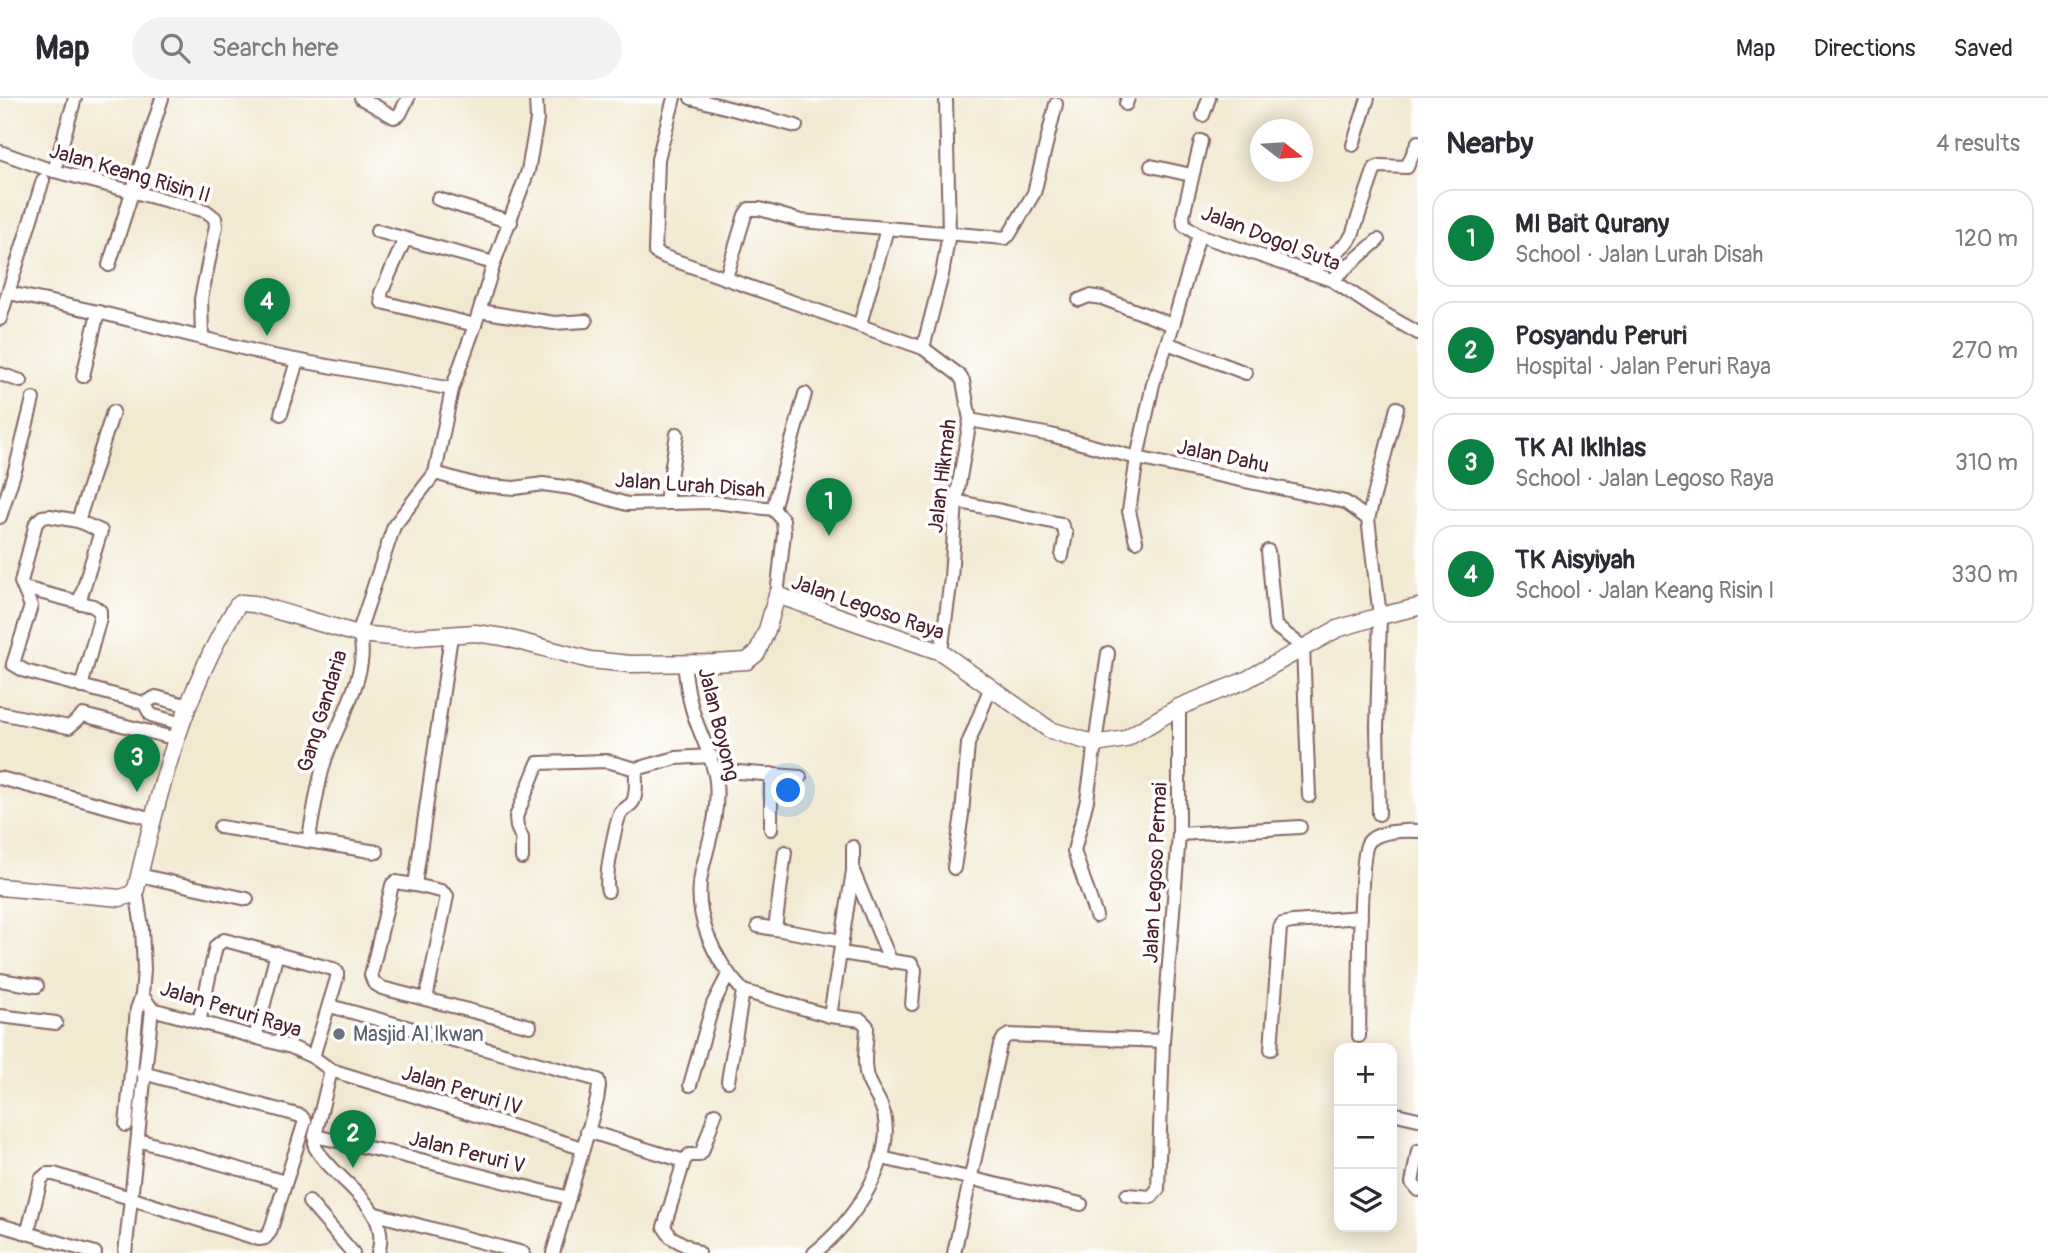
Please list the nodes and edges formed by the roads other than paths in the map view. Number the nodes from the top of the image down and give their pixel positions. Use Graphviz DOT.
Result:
graph roads {
  1 [pos="75,98"];
  2 [pos="162,98"];
  3 [pos="361,98"];
  4 [pos="408,98"];
  5 [pos="536,98"];
  6 [pos="674,98"];
  7 [pos="691,98"];
  8 [pos="946,98"];
  9 [pos="1209,98"];
  10 [pos="1368,98"];
  11 [pos="1056,104"];
  12 [pos="1203,115"];
  13 [pos="796,126"];
  14 [pos="1201,141"];
  15 [pos="1418,142"];
  16 [pos="1353,145"];
  17 [pos="0,152"];
  18 [pos="1151,166"];
  19 [pos="54,171"];
  20 [pos="1191,175"];
  21 [pos="43,180"];
  22 [pos="132,190"];
  23 [pos="438,199"];
  24 [pos="511,222"];
  25 [pos="887,229"];
  26 [pos="377,231"];
  27 [pos="949,233"];
  28 [pos="1199,235"];
  29 [pos="405,239"];
  30 [pos="1378,240"];
  31 [pos="494,263"];
  32 [pos="109,265"];
  33 [pos="1311,273"];
  34 [pos="726,278"];
  35 [pos="1332,279"];
  36 [pos="9,293"];
  37 [pos="1079,300"];
  38 [pos="480,311"];
  39 [pos="98,312"];
  40 [pos="0,319"];
  41 [pos="586,321"];
  42 [pos="860,324"];
  43 [pos="475,325"];
  44 [pos="1173,325"];
  45 [pos="1418,333"];
  46 [pos="202,337"];
  47 [pos="1167,343"];
  48 [pos="923,348"];
  49 [pos="297,361"];
  50 [pos="1246,373"];
  51 [pos="0,374"];
  52 [pos="83,376"];
  53 [pos="22,381"];
  54 [pos="452,389"];
  55 [pos="805,394"];
  56 [pos="33,399"];
  57 [pos="1397,408"];
  58 [pos="113,411"];
  59 [pos="281,414"];
  60 [pos="970,419"];
  61 [pos="677,434"];
  62 [pos="1137,458"];
  63 [pos="435,473"];
  64 [pos="956,501"];
  65 [pos="666,502"];
  66 [pos="773,509"];
  67 [pos="0,517"];
  68 [pos="1368,519"];
  69 [pos="78,521"];
  70 [pos="1136,541"];
  71 [pos="1268,551"];
  72 [pos="1062,556"];
  73 [pos="24,588"];
  74 [pos="777,596"];
  75 [pos="79,603"];
  76 [pos="1418,607"];
  77 [pos="1380,616"];
  78 [pos="358,634"];
  79 [pos="452,636"];
  80 [pos="1303,647"];
  81 [pos="941,652"];
  82 [pos="1108,653"];
  83 [pos="684,663"];
  84 [pos="81,687"];
  85 [pos="990,689"];
  86 [pos="144,703"];
  87 [pos="189,706"];
  88 [pos="1179,707"];
  89 [pos="0,713"];
  90 [pos="179,731"];
  91 [pos="1096,744"];
  92 [pos="711,756"];
  93 [pos="636,769"];
  94 [pos="714,770"];
  95 [pos="771,774"];
  96 [pos="800,777"];
  97 [pos="0,778"];
  98 [pos="1309,796"];
  99 [pos="1379,814"];
  100 [pos="153,819"];
  101 [pos="220,827"];
  102 [pos="1300,827"];
  103 [pos="771,829"];
  104 [pos="1418,831"];
  105 [pos="1179,834"];
  106 [pos="307,841"];
  107 [pos="853,846"];
  108 [pos="377,852"];
  109 [pos="785,852"];
  110 [pos="522,858"];
  111 [pos="954,868"];
  112 [pos="853,871"];
  113 [pos="137,882"];
  114 [pos="415,885"];
  115 [pos="0,887"];
  116 [pos="608,891"];
  117 [pos="247,899"];
  118 [pos="1096,916"];
  119 [pos="1361,917"];
  120 [pos="758,926"];
  121 [pos="775,929"];
  122 [pos="842,947"];
  123 [pos="277,953"];
  124 [pos="891,962"];
  125 [pos="728,975"];
  126 [pos="0,980"];
  127 [pos="37,986"];
  128 [pos="743,991"];
  129 [pos="142,995"];
  130 [pos="426,999"];
  131 [pos="912,1003"];
  132 [pos="330,1006"];
  133 [pos="152,1009"];
  134 [pos="0,1016"];
  135 [pos="830,1016"];
  136 [pos="199,1022"];
  137 [pos="56,1023"];
  138 [pos="530,1026"];
  139 [pos="256,1035"];
  140 [pos="1359,1036"];
  141 [pos="1163,1041"];
  142 [pos="1271,1049"];
  143 [pos="313,1057"];
  144 [pos="331,1070"];
  145 [pos="143,1073"];
  146 [pos="728,1081"];
  147 [pos="690,1085"];
  148 [pos="715,1114"];
  149 [pos="1397,1114"];
  150 [pos="1418,1119"];
  151 [pos="126,1125"];
  152 [pos="587,1131"];
  153 [pos="315,1136"];
  154 [pos="138,1140"];
  155 [pos="582,1148"];
  156 [pos="1418,1151"];
  157 [pos="882,1158"];
  158 [pos="684,1161"];
  159 [pos="970,1179"];
  160 [pos="285,1182"];
  161 [pos="1418,1189"];
  162 [pos="1127,1195"];
  163 [pos="131,1198"];
  164 [pos="569,1198"];
  165 [pos="309,1202"];
  166 [pos="1082,1204"];
  167 [pos="376,1214"];
  168 [pos="0,1225"];
  169 [pos="28,1231"];
  170 [pos="95,1253"];
  171 [pos="125,1253"];
  172 [pos="353,1253"];
  173 [pos="378,1253"];
  174 [pos="523,1253"];
  175 [pos="553,1253"];
  176 [pos="699,1253"];
  177 [pos="814,1253"];
  178 [pos="954,1253"];
  1 -- 19 [label="street"];
  2 -- 22 [label="street"];
  3 -- 4 [label="street"];
  5 -- 24 [label="street"];
  6 -- 34 [label="street, Jalan Hikmah"];
  7 -- 13 [label="street"];
  8 -- 27 [label="street"];
  9 -- 12 [label="street"];
  10 -- 16 [label="street"];
  11 -- 27 [label="street"];
  14 -- 20 [label="street, Jalan Dogol Suta"];
  15 -- 33 [label="street"];
  17 -- 19 [label="street, Jalan Keang Risin II"];
  18 -- 20 [label="street"];
  19 -- 22 [label="street, Jalan Keang Risin II"];
  20 -- 28 [label="street, Jalan Dogol Suta"];
  21 -- 36 [label="street"];
  22 -- 32 [label="street"];
  22 -- 46 [label="street, Jalan Keang Risin II"];
  23 -- 24 [label="street"];
  24 -- 31 [label="street"];
  25 -- 27 [label="street"];
  25 -- 34 [label="street"];
  25 -- 42 [label="street"];
  26 -- 29 [label="street"];
  27 -- 48 [label="street"];
  28 -- 33 [label="street, Jalan Dogol Suta"];
  28 -- 44 [label="street"];
  29 -- 31 [label="street"];
  29 -- 43 [label="street"];
  30 -- 35 [label="street"];
  31 -- 38 [label="street"];
  33 -- 35 [label="street, Jalan Dogol Suta"];
  34 -- 42 [label="street, Jalan Hikmah"];
  35 -- 45 [label="street, Jalan Dogol Suta"];
  36 -- 39 [label="street"];
  36 -- 40 [label="street"];
  37 -- 44 [label="street"];
  38 -- 41 [label="street"];
  38 -- 43 [label="street"];
  39 -- 46 [label="street"];
  39 -- 52 [label="street"];
  42 -- 48 [label="street, Jalan Hikmah"];
  43 -- 54 [label="street"];
  44 -- 47 [label="street"];
  46 -- 49 [label="street"];
  47 -- 50 [label="street"];
  47 -- 62 [label="street"];
  48 -- 60 [label="street, Jalan Hikmah"];
  49 -- 54 [label="street"];
  49 -- 59 [label="street"];
  51 -- 53 [label="street"];
  54 -- 63 [label="street"];
  55 -- 66 [label="street"];
  56 -- 67 [label="street"];
  57 -- 68 [label="street"];
  58 -- 69 [label="street"];
  60 -- 62 [label="street, Jalan Dahu"];
  60 -- 64 [label="street, Jalan Hikmah"];
  61 -- 65 [label="street"];
  62 -- 68 [label="street, Jalan Dahu"];
  62 -- 70 [label="street"];
  63 -- 65 [label="street, Jalan Lurah Disah"];
  63 -- 78 [label="street"];
  64 -- 72 [label="street"];
  64 -- 81 [label="street, Jalan Hikmah"];
  65 -- 66 [label="street, Jalan Lurah Disah"];
  66 -- 74 [label="street, Jalan Lurah Disah"];
  68 -- 77 [label="street"];
  69 -- 73 [label="street"];
  69 -- 75 [label="street"];
  71 -- 80 [label="street"];
  73 -- 75 [label="street"];
  73 -- 84 [label="street"];
  74 -- 81 [label="street, Jalan Legoso Raya"];
  74 -- 83 [label="street, Jalan Legoso Raya"];
  75 -- 84 [label="street"];
  76 -- 77 [label="street, Jalan Legoso Raya"];
  77 -- 80 [label="street, Jalan Legoso Raya"];
  77 -- 99 [label="street"];
  78 -- 79 [label="street, Jalan Legoso Raya"];
  78 -- 87 [label="street, Jalan Legoso Raya"];
  78 -- 106 [label="street, Gang Gandaria"];
  79 -- 83 [label="street, Jalan Legoso Raya"];
  79 -- 114 [label="street"];
  80 -- 88 [label="street, Jalan Legoso Raya"];
  80 -- 98 [label="street"];
  81 -- 85 [label="street, Jalan Legoso Raya"];
  82 -- 91 [label="street"];
  83 -- 92 [label="street, Jalan Boyong"];
  84 -- 86 [label="street"];
  85 -- 91 [label="street, Jalan Legoso Raya"];
  85 -- 111 [label="street"];
  86 -- 87 [label="street"];
  86 -- 90 [label="street"];
  87 -- 90 [label="street, Jalan Legoso Raya"];
  88 -- 91 [label="street, Jalan Legoso Raya"];
  88 -- 105 [label="street, Jalan Legoso Permai"];
  89 -- 90 [label="street"];
  90 -- 100 [label="street, Jalan Legoso Raya"];
  91 -- 118 [label="street"];
  92 -- 93 [label="street"];
  92 -- 94 [label="street, Jalan Boyong"];
  93 -- 110 [label="street"];
  93 -- 116 [label="street"];
  94 -- 95 [label="street"];
  94 -- 125 [label="street, Jalan Boyong"];
  95 -- 96 [label="street"];
  95 -- 103 [label="street"];
  97 -- 100 [label="street"];
  100 -- 113 [label="street, Jalan Legoso Raya"];
  101 -- 106 [label="street"];
  102 -- 105 [label="street"];
  104 -- 119 [label="street"];
  105 -- 141 [label="street, Jalan Legoso Permai"];
  106 -- 108 [label="street"];
  107 -- 112 [label="street"];
  109 -- 121 [label="street"];
  112 -- 122 [label="street"];
  112 -- 124 [label="street"];
  113 -- 115 [label="street"];
  113 -- 117 [label="street"];
  113 -- 129 [label="street, Jalan Peruri Raya"];
  114 -- 130 [label="street"];
  114 -- 130 [label="street"];
  119 -- 140 [label="street"];
  119 -- 142 [label="street"];
  120 -- 121 [label="street"];
  121 -- 122 [label="street"];
  122 -- 124 [label="street"];
  122 -- 135 [label="street"];
  123 -- 132 [label="street"];
  123 -- 136 [label="street"];
  123 -- 139 [label="street"];
  124 -- 131 [label="street"];
  125 -- 128 [label="street, Jalan Boyong"];
  125 -- 147 [label="street"];
  126 -- 127 [label="street"];
  128 -- 135 [label="street"];
  128 -- 146 [label="street"];
  129 -- 133 [label="street, Jalan Peruri Raya"];
  129 -- 151 [label="street"];
  130 -- 138 [label="street"];
  132 -- 143 [label="street"];
  132 -- 152 [label="street"];
  133 -- 136 [label="street, Jalan Peruri Raya"];
  133 -- 145 [label="street"];
  134 -- 137 [label="street"];
  135 -- 157 [label="street"];
  136 -- 139 [label="street, Jalan Peruri Raya"];
  139 -- 143 [label="street, Jalan Peruri Raya"];
  141 -- 159 [label="street"];
  141 -- 162 [label="street, Jalan Legoso Permai"];
  143 -- 144 [label="street, Jalan Peruri Raya"];
  144 -- 153 [label="street"];
  144 -- 155 [label="street, Jalan Peruri IV"];
  145 -- 154 [label="street"];
  145 -- 160 [label="street"];
  148 -- 158 [label="street"];
  149 -- 150 [label="street"];
  152 -- 155 [label="street"];
  152 -- 158 [label="street"];
  153 -- 164 [label="street, Jalan Peruri V"];
  153 -- 167 [label="street"];
  154 -- 160 [label="street"];
  154 -- 163 [label="street"];
  155 -- 164 [label="street"];
  156 -- 161 [label="street"];
  157 -- 159 [label="street"];
  157 -- 177 [label="street"];
  158 -- 176 [label="street"];
  159 -- 166 [label="street"];
  159 -- 178 [label="street"];
  160 -- 163 [label="street"];
  163 -- 169 [label="street"];
  163 -- 171 [label="street"];
  164 -- 175 [label="street"];
  165 -- 172 [label="street"];
  167 -- 173 [label="street"];
  167 -- 174 [label="street"];
  168 -- 169 [label="street"];
  169 -- 170 [label="street"];
}
